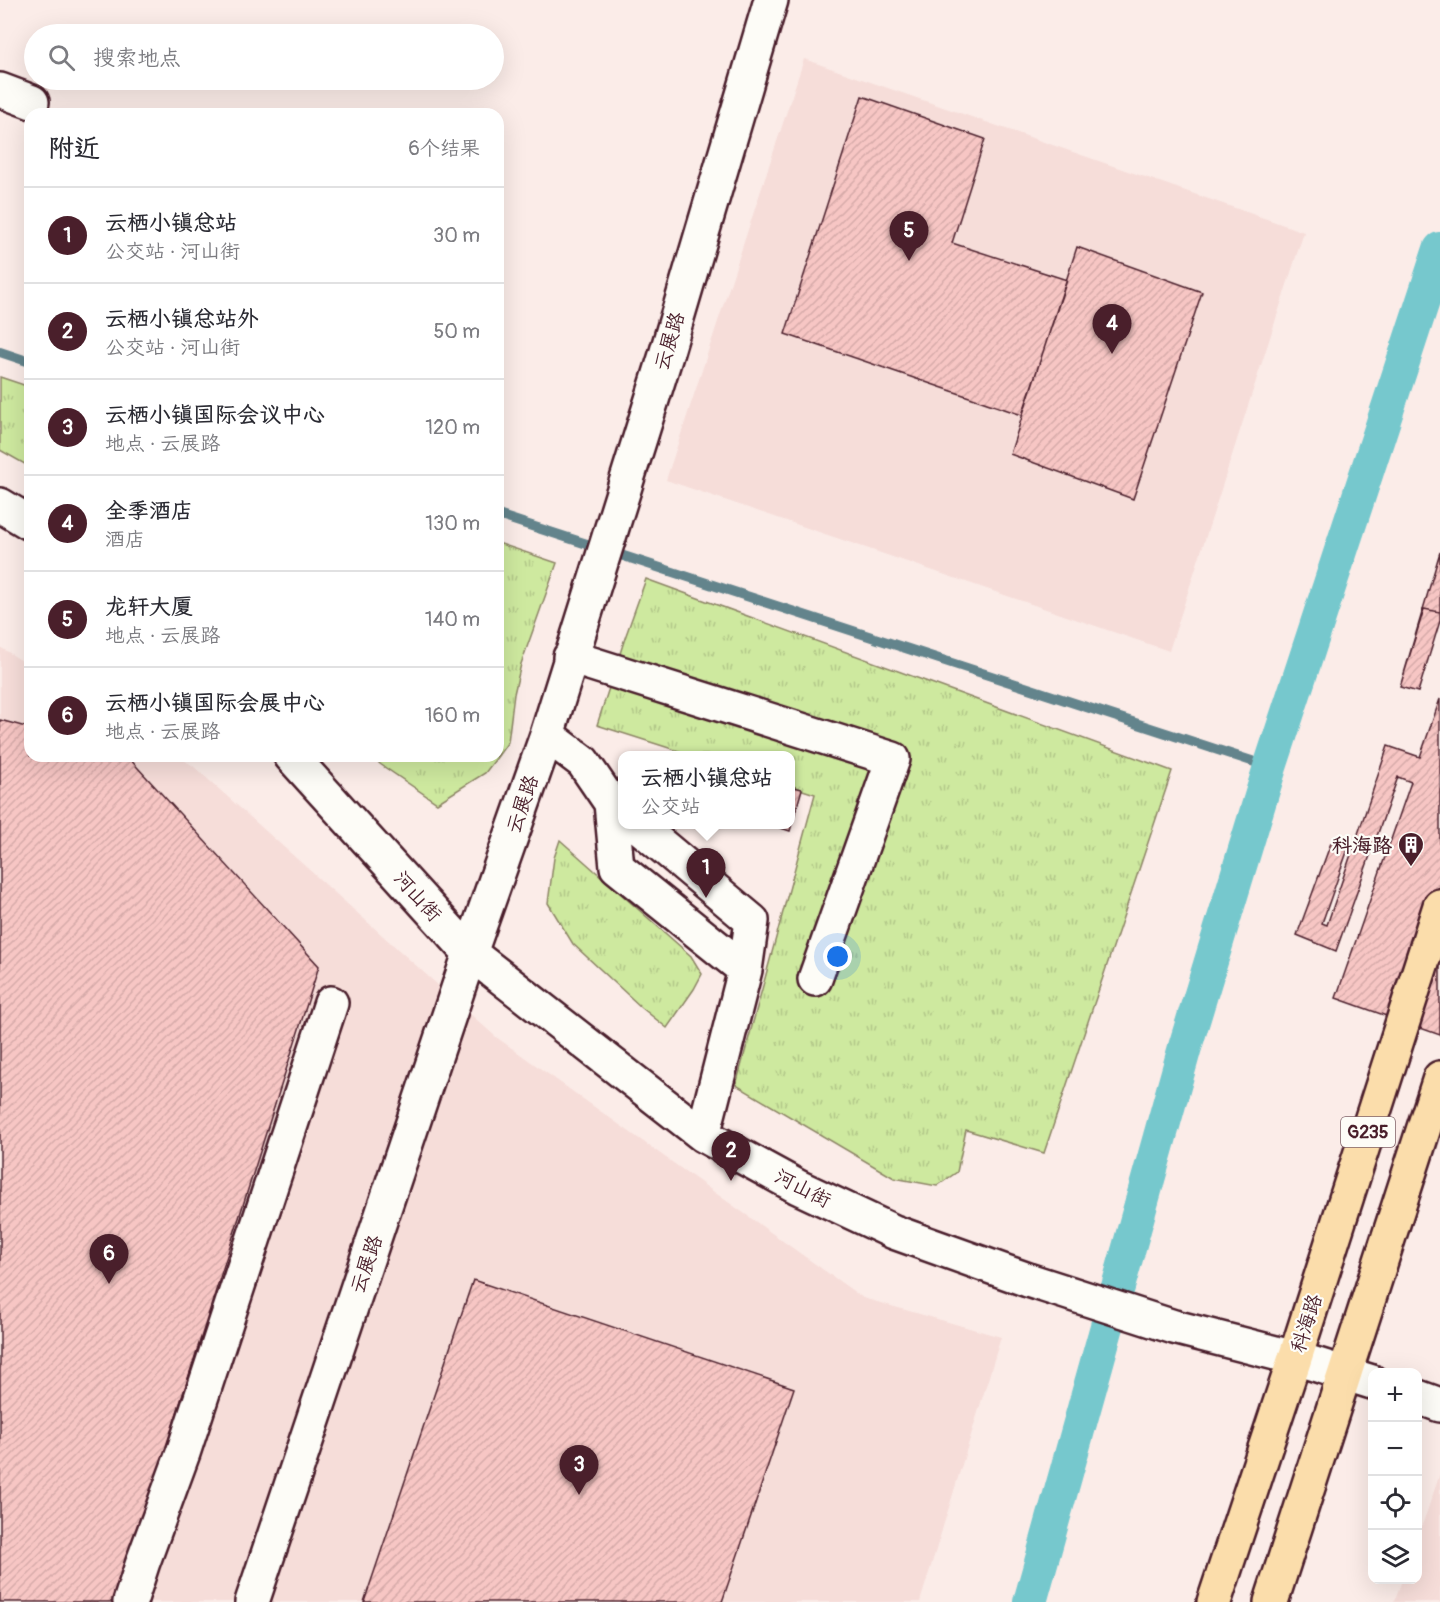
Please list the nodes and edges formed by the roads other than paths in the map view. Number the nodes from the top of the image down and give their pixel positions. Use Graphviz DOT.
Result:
graph roads {
  1 [pos="771,0"];
  2 [pos="0,90"];
  3 [pos="32,102"];
  4 [pos="0,505"];
  5 [pos="24,519"];
  6 [pos="570,657"];
  7 [pos="547,735"];
  8 [pos="296,762"];
  9 [pos="616,808"];
  10 [pos="641,829"];
  11 [pos="1440,906"];
  12 [pos="470,953"];
  13 [pos="744,970"];
  14 [pos="815,979"];
  15 [pos="331,1003"];
  16 [pos="1440,1078"];
  17 [pos="703,1135"];
  18 [pos="1295,1358"];
  19 [pos="1359,1377"];
  20 [pos="1422,1398"];
  21 [pos="1440,1405"];
  22 [pos="130,1602"];
  23 [pos="252,1602"];
  24 [pos="1214,1602"];
  25 [pos="1271,1602"];
  1 -- 6 [label="street, 云展路"];
  2 -- 3 [label="street"];
  4 -- 5 [label="street"];
  6 -- 7 [label="street, 云展路"];
  6 -- 14 [label="street"];
  7 -- 9 [label="street"];
  7 -- 12 [label="street, 云展路"];
  8 -- 12 [label="street, 河山街"];
  9 -- 13 [label="street"];
  10 -- 13 [label="street"];
  11 -- 18 [label="highway, 科海路 / G235"];
  12 -- 17 [label="street, 河山街"];
  12 -- 23 [label="street, 云展路"];
  13 -- 17 [label="street"];
  15 -- 22 [label="street"];
  16 -- 19 [label="highway, G235"];
  17 -- 18 [label="street, 河山街"];
  18 -- 19 [label="street, 河山街"];
  18 -- 24 [label="highway, 科海路 / G235"];
  19 -- 25 [label="highway, G235"];
  20 -- 21 [label="street"];
}
